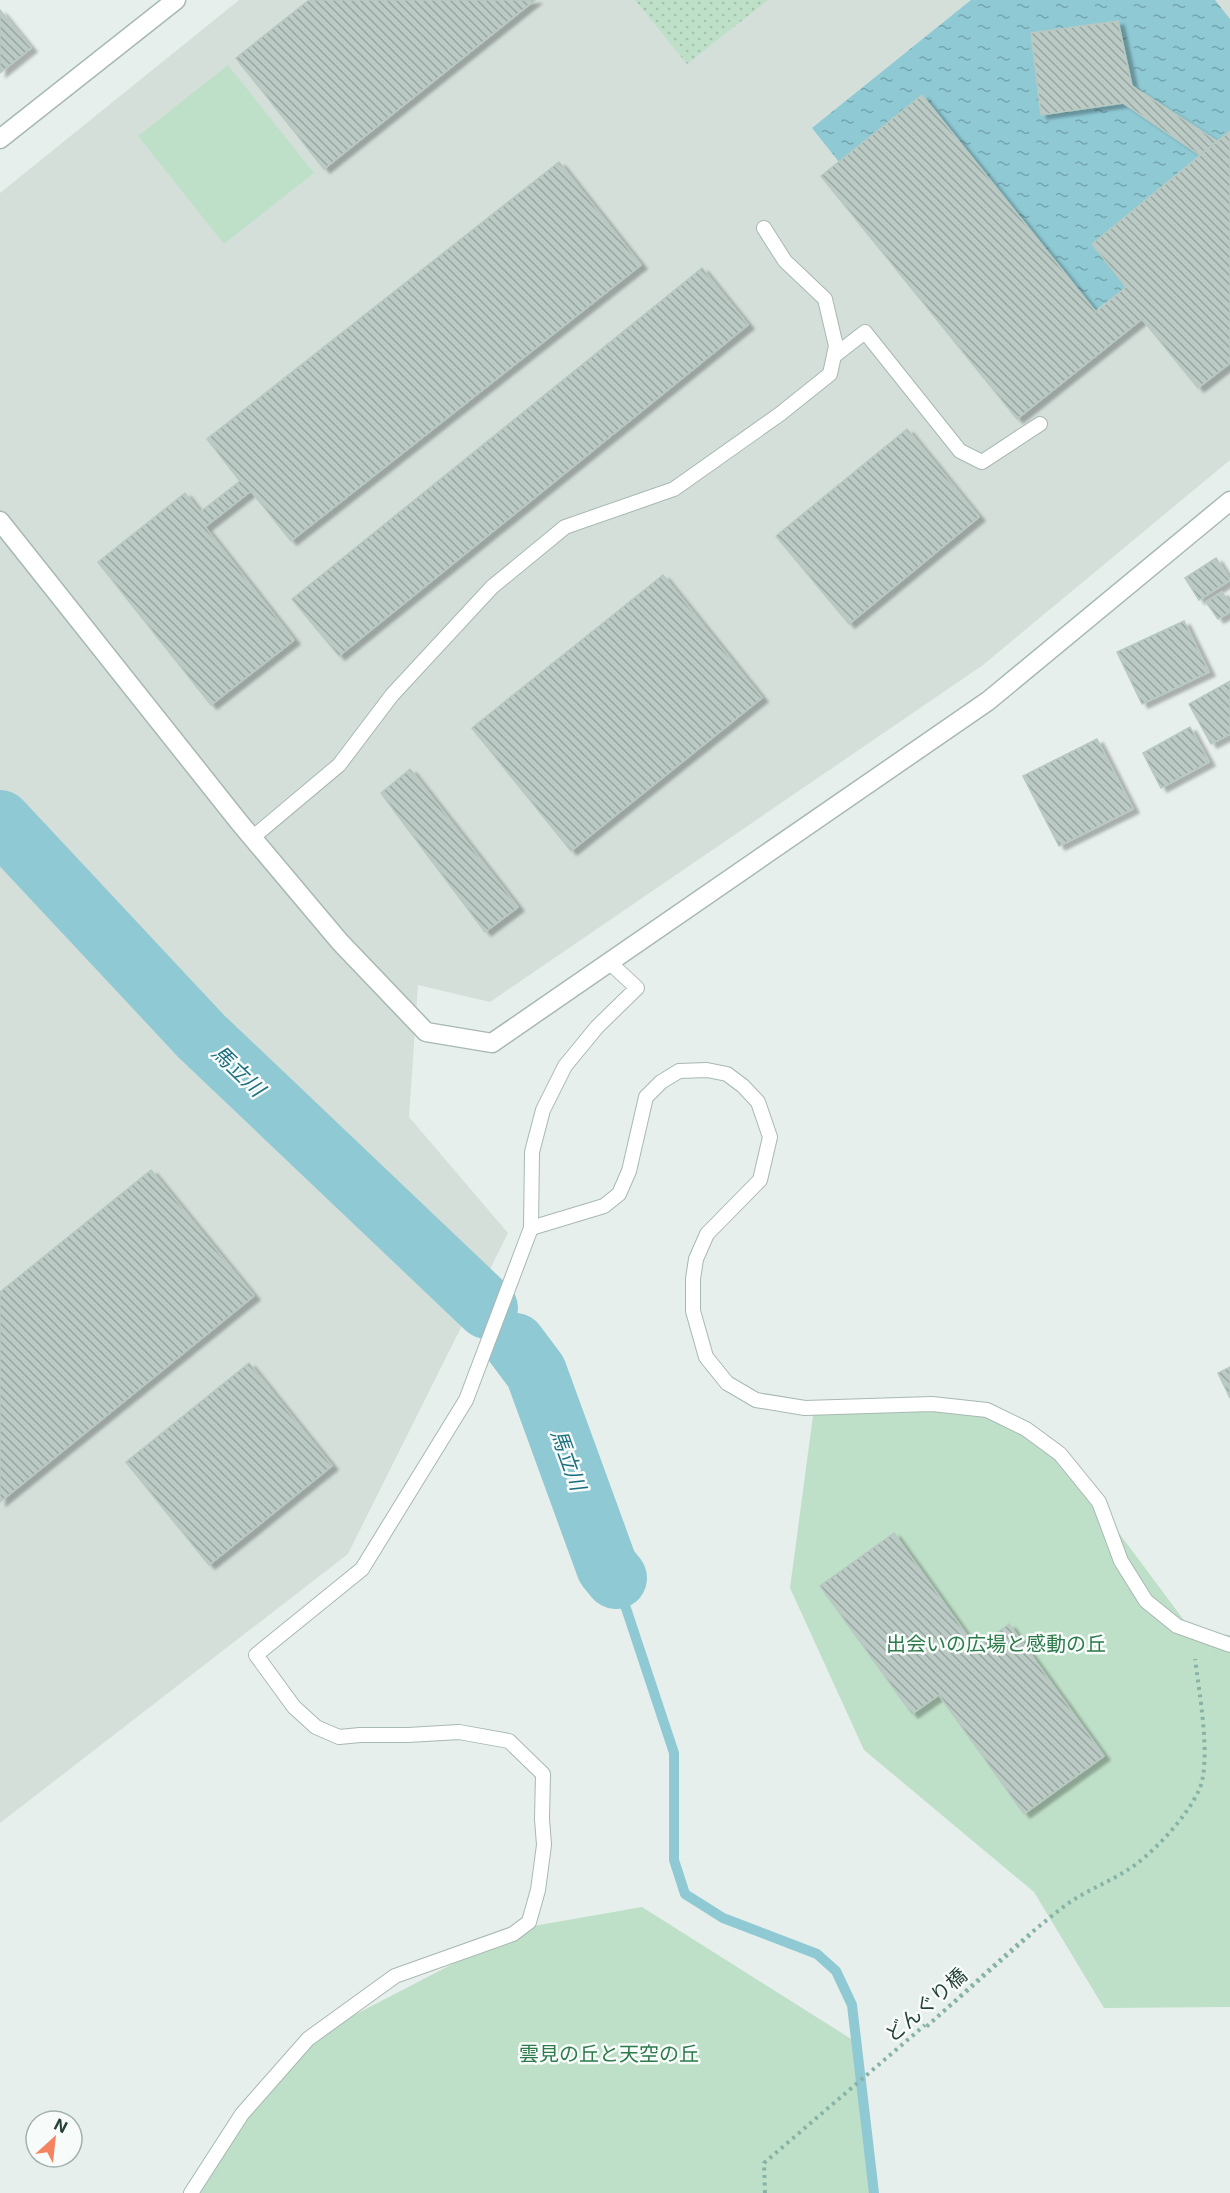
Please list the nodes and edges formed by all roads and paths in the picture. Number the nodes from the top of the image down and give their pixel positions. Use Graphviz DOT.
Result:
graph roads {
  1 [pos="176,0"];
  2 [pos="0,139"];
  3 [pos="764,228"];
  4 [pos="834,356"];
  5 [pos="1040,424"];
  6 [pos="1230,501"];
  7 [pos="0,521"];
  8 [pos="252,838"];
  9 [pos="609,962"];
  10 [pos="531,1227"];
  11 [pos="1192,1631"];
  12 [pos="1230,1646"];
  13 [pos="1030,1935"];
  14 [pos="191,2193"];
  15 [pos="765,2193"];
  1 -- 2 [label="street"];
  3 -- 4 [label="lane"];
  4 -- 5 [label="lane"];
  4 -- 8 [label="lane"];
  6 -- 9 [label="street"];
  7 -- 8 [label="street"];
  8 -- 9 [label="street"];
  9 -- 10 [label="lane"];
  10 -- 11 [label="lane"];
  10 -- 14 [label="lane"];
  11 -- 12 [label="lane"];
  11 -- 13 [label="path"];
  13 -- 13 [label="path"];
  13 -- 15 [label="path, どんぐり橋"];
}
